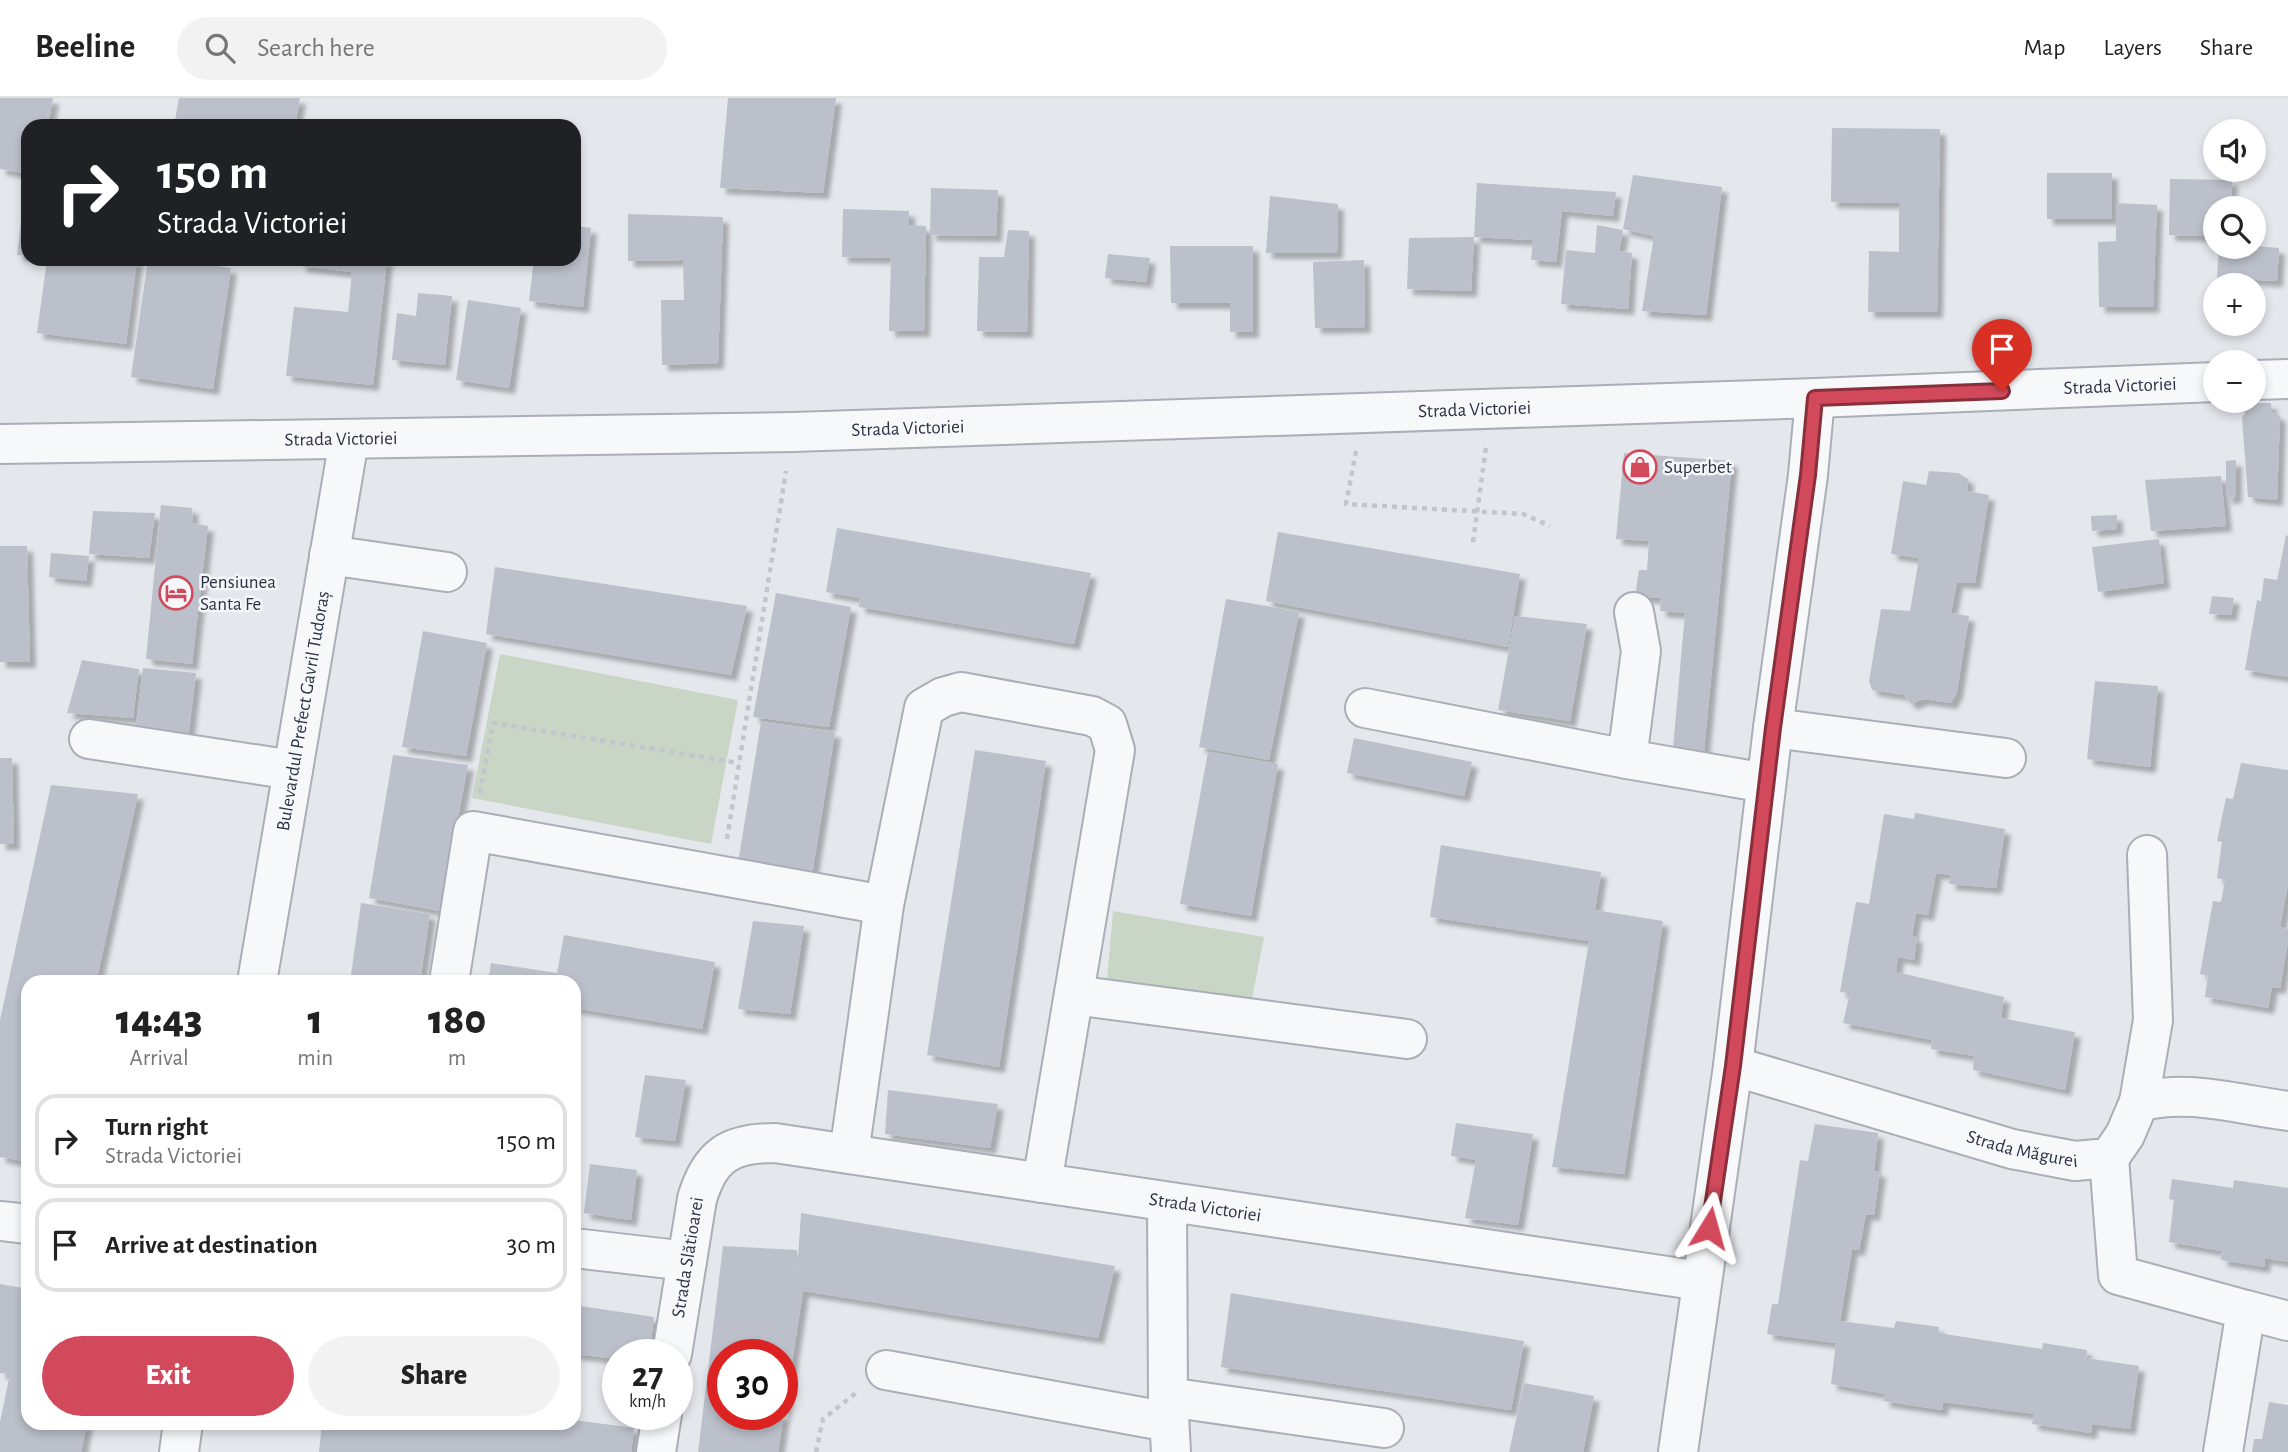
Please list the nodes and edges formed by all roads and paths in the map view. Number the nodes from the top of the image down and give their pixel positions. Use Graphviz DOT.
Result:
graph roads {
  1 [pos="2288,379"];
  2 [pos="2266,380"];
  3 [pos="2203,383"];
  4 [pos="1815,398"];
  5 [pos="1491,408"];
  6 [pos="1363,413"];
  7 [pos="793,432"];
  8 [pos="349,440"];
  9 [pos="0,444"];
  10 [pos="1477,512"];
  11 [pos="1550,527"];
  12 [pos="1473,542"];
  13 [pos="329,555"];
  14 [pos="447,572"];
  15 [pos="1634,612"];
  16 [pos="1365,708"];
  17 [pos="1773,728"];
  18 [pos="89,739"];
  19 [pos="2006,758"];
  20 [pos="1627,760"];
  21 [pos="739,763"];
  22 [pos="293,770"];
  23 [pos="1766,783"];
  24 [pos="473,831"];
  25 [pos="2147,855"];
  26 [pos="721,874"];
  27 [pos="884,905"];
  28 [pos="258,975"];
  29 [pos="450,975"];
  30 [pos="1074,995"];
  31 [pos="1407,1039"];
  32 [pos="1733,1066"];
  33 [pos="2139,1102"];
  34 [pos="2288,1111"];
  35 [pos="849,1154"];
  36 [pos="2109,1158"];
  37 [pos="714,1162"];
  38 [pos="1042,1183"];
  39 [pos="1167,1202"];
  40 [pos="0,1220"];
  41 [pos="21,1223"];
  42 [pos="581,1249"];
  43 [pos="687,1261"];
  44 [pos="1701,1282"];
  45 [pos="2246,1310"];
  46 [pos="2288,1321"];
  47 [pos="674,1339"];
  48 [pos="886,1370"];
  49 [pos="1169,1424"];
  50 [pos="1384,1428"];
  51 [pos="182,1430"];
  52 [pos="659,1430"];
  53 [pos="178,1452"];
  54 [pos="656,1452"];
  55 [pos="816,1452"];
  56 [pos="1678,1452"];
  57 [pos="2224,1452"];
  1 -- 2 [label="street"];
  3 -- 4 [label="street, Strada Victoriei"];
  4 -- 5 [label="street, Strada Victoriei"];
  4 -- 17 [label="street"];
  5 -- 6 [label="street, Strada Victoriei"];
  5 -- 10 [label="path"];
  6 -- 7 [label="street, Strada Victoriei"];
  6 -- 10 [label="path"];
  7 -- 8 [label="street, Strada Victoriei"];
  7 -- 21 [label="path"];
  8 -- 9 [label="street, Strada Victoriei"];
  8 -- 13 [label="street, Bulevardul Prefect Gavril Tudoraș"];
  10 -- 11 [label="path"];
  10 -- 12 [label="path"];
  13 -- 14 [label="street"];
  13 -- 22 [label="street, Bulevardul Prefect Gavril Tudoraș"];
  15 -- 20 [label="street"];
  16 -- 20 [label="street"];
  17 -- 19 [label="street"];
  17 -- 23 [label="street"];
  18 -- 22 [label="street"];
  20 -- 23 [label="street"];
  21 -- 24 [label="path"];
  21 -- 26 [label="path"];
  22 -- 28 [label="street, Bulevardul Prefect Gavril Tudoraș"];
  23 -- 32 [label="street"];
  24 -- 26 [label="street"];
  24 -- 29 [label="street"];
  25 -- 33 [label="street"];
  26 -- 27 [label="street"];
  27 -- 30 [label="street"];
  27 -- 35 [label="street"];
  30 -- 31 [label="street"];
  30 -- 38 [label="street"];
  32 -- 36 [label="street, Strada Măgurei"];
  32 -- 44 [label="street"];
  33 -- 34 [label="street"];
  33 -- 36 [label="street"];
  35 -- 37 [label="street, Strada Victoriei"];
  35 -- 38 [label="street, Strada Victoriei"];
  36 -- 45 [label="street"];
  37 -- 43 [label="street, Strada Slătioarei"];
  38 -- 39 [label="street, Strada Victoriei"];
  39 -- 44 [label="street, Strada Victoriei"];
  39 -- 49 [label="street"];
  40 -- 41 [label="street"];
  42 -- 43 [label="street"];
  43 -- 47 [label="street, Strada Slătioarei"];
  44 -- 56 [label="street"];
  45 -- 46 [label="street"];
  45 -- 57 [label="street"];
  48 -- 49 [label="street"];
  48 -- 55 [label="path"];
  49 -- 50 [label="street"];
  51 -- 53 [label="street"];
  52 -- 54 [label="street"];
}
